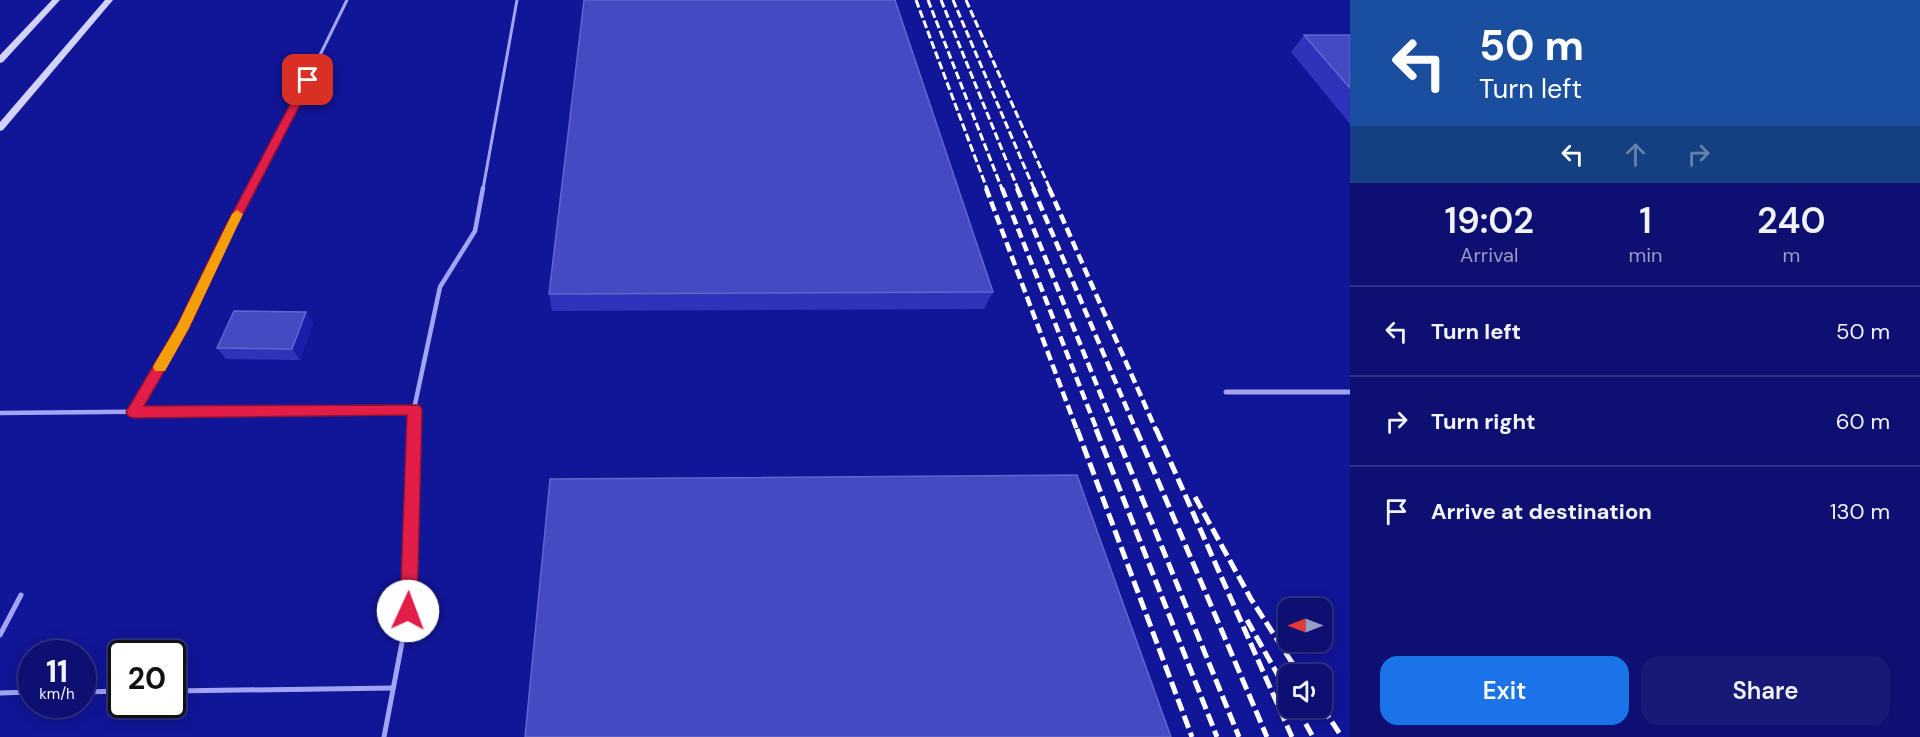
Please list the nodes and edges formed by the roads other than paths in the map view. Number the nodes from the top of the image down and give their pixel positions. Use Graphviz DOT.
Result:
graph roads {
  1 [pos="56,0"];
  2 [pos="109,0"];
  3 [pos="347,0"];
  4 [pos="517,0"];
  5 [pos="0,60"];
  6 [pos="0,128"];
  7 [pos="1226,393"];
  8 [pos="1350,393"];
  9 [pos="414,409"];
  10 [pos="133,412"];
  11 [pos="0,413"];
  12 [pos="21,595"];
  13 [pos="0,635"];
  14 [pos="393,688"];
  15 [pos="186,691"];
  16 [pos="18,692"];
  17 [pos="0,693"];
  18 [pos="384,737"];
  1 -- 5 [label="main road"];
  2 -- 6 [label="main road"];
  3 -- 10 [label="lane"];
  4 -- 9 [label="lane"];
  7 -- 8 [label="street"];
  9 -- 10 [label="lane"];
  9 -- 14 [label="lane"];
  10 -- 11 [label="lane"];
  12 -- 13 [label="lane"];
  14 -- 15 [label="lane"];
  14 -- 18 [label="lane"];
  16 -- 17 [label="lane"];
}
